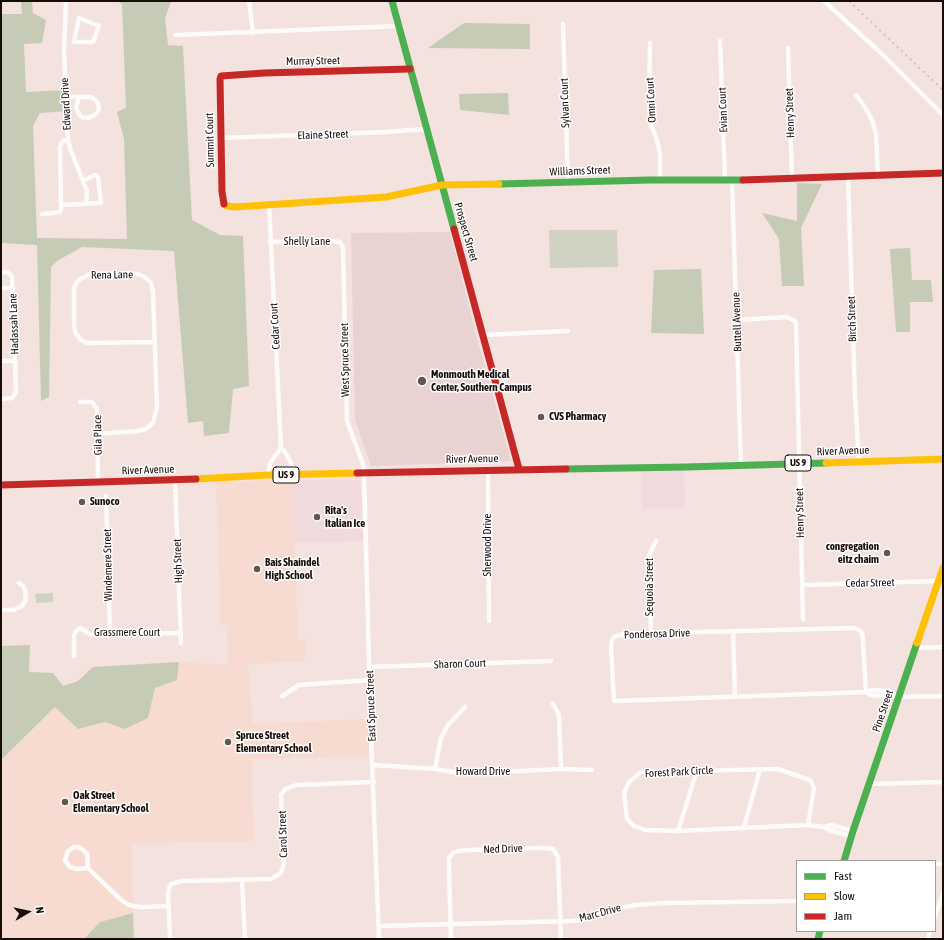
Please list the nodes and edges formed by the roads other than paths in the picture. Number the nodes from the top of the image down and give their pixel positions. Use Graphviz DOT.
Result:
graph roads {
  1 [pos="66,1"];
  2 [pos="250,1"];
  3 [pos="392,1"];
  4 [pos="824,1"];
  5 [pos="563,24"];
  6 [pos="398,26"];
  7 [pos="253,33"];
  8 [pos="175,35"];
  9 [pos="720,41"];
  10 [pos="65,42"];
  11 [pos="74,42"];
  12 [pos="650,43"];
  13 [pos="788,48"];
  14 [pos="410,69"];
  15 [pos="220,79"];
  16 [pos="856,95"];
  17 [pos="66,97"];
  18 [pos="79,97"];
  19 [pos="940,110"];
  20 [pos="943,115"];
  21 [pos="426,129"];
  22 [pos="220,138"];
  23 [pos="68,140"];
  24 [pos="943,174"];
  25 [pos="878,175"];
  26 [pos="848,176"];
  27 [pos="792,178"];
  28 [pos="729,179"];
  29 [pos="660,180"];
  30 [pos="83,181"];
  31 [pos="568,183"];
  32 [pos="442,186"];
  33 [pos="223,200"];
  34 [pos="86,204"];
  35 [pos="269,204"];
  36 [pos="62,205"];
  37 [pos="42,214"];
  38 [pos="270,242"];
  39 [pos="342,244"];
  40 [pos="1,272"];
  41 [pos="1,288"];
  42 [pos="13,288"];
  43 [pos="738,320"];
  44 [pos="568,331"];
  45 [pos="483,335"];
  46 [pos="155,342"];
  47 [pos="1,361"];
  48 [pos="16,361"];
  49 [pos="1,399"];
  50 [pos="80,402"];
  51 [pos="98,434"];
  52 [pos="281,448"];
  53 [pos="943,459"];
  54 [pos="859,462"];
  55 [pos="799,463"];
  56 [pos="741,465"];
  57 [pos="519,469"];
  58 [pos="488,470"];
  59 [pos="364,473"];
  60 [pos="268,475"];
  61 [pos="293,475"];
  62 [pos="175,480"];
  63 [pos="98,483"];
  64 [pos="1,485"];
  65 [pos="106,496"];
  66 [pos="656,541"];
  67 [pos="943,568"];
  68 [pos="938,581"];
  69 [pos="19,583"];
  70 [pos="802,584"];
  71 [pos="1,610"];
  72 [pos="802,618"];
  73 [pos="489,621"];
  74 [pos="733,632"];
  75 [pos="110,633"];
  76 [pos="181,633"];
  77 [pos="651,634"];
  78 [pos="181,643"];
  79 [pos="943,647"];
  80 [pos="916,648"];
  81 [pos="74,656"];
  82 [pos="551,661"];
  83 [pos="370,666"];
  84 [pos="370,680"];
  85 [pos="866,692"];
  86 [pos="282,696"];
  87 [pos="943,696"];
  88 [pos="735,697"];
  89 [pos="900,697"];
  90 [pos="553,704"];
  91 [pos="465,707"];
  92 [pos="374,765"];
  93 [pos="435,769"];
  94 [pos="561,769"];
  95 [pos="760,769"];
  96 [pos="592,770"];
  97 [pos="697,770"];
  98 [pos="374,782"];
  99 [pos="943,782"];
  100 [pos="869,784"];
  101 [pos="808,825"];
  102 [pos="744,828"];
  103 [pos="678,830"];
  104 [pos="852,834"];
  105 [pos="844,860"];
  106 [pos="88,868"];
  107 [pos="242,880"];
  108 [pos="943,893"];
  109 [pos="796,901"];
  110 [pos="169,906"];
  111 [pos="936,914"];
  112 [pos="560,921"];
  113 [pos="450,924"];
  114 [pos="379,926"];
  115 [pos="170,939"];
  116 [pos="245,939"];
  117 [pos="380,939"];
  118 [pos="451,939"];
  119 [pos="561,939"];
  1 -- 10 [label="street, Edward Drive"];
  2 -- 7 [label="street"];
  3 -- 6 [label="main road, Prospect Street"];
  4 -- 19 [label="street"];
  5 -- 31 [label="street, Sylvan Court"];
  6 -- 7 [label="street"];
  6 -- 14 [label="main road, Prospect Street"];
  7 -- 8 [label="street"];
  9 -- 28 [label="street, Evian Court"];
  10 -- 11 [label="street"];
  10 -- 17 [label="street, Edward Drive"];
  11 -- 11 [label="street"];
  12 -- 29 [label="street, Omni Court"];
  13 -- 27 [label="street, Henry Street"];
  14 -- 15 [label="main road, Murray Street"];
  14 -- 21 [label="main road, Prospect Street"];
  15 -- 22 [label="main road, Summit Court"];
  16 -- 25 [label="street"];
  17 -- 18 [label="street"];
  17 -- 23 [label="street, Edward Drive"];
  18 -- 18 [label="street"];
  19 -- 20 [label="street"];
  21 -- 22 [label="street, Elaine Street"];
  21 -- 32 [label="main road, Prospect Street"];
  22 -- 33 [label="main road, Summit Court"];
  23 -- 30 [label="street, Edward Drive"];
  23 -- 36 [label="street"];
  24 -- 25 [label="main road, Williams Street"];
  25 -- 26 [label="main road, Williams Street"];
  26 -- 27 [label="main road, Williams Street"];
  26 -- 54 [label="street, Birch Street"];
  27 -- 28 [label="main road, Williams Street"];
  28 -- 29 [label="main road, Williams Street"];
  28 -- 43 [label="street, Buttell Avenue"];
  29 -- 31 [label="main road, Williams Street"];
  30 -- 34 [label="street, Edward Drive"];
  30 -- 34 [label="street"];
  31 -- 32 [label="main road, Williams Street"];
  32 -- 35 [label="main road, Williams Street"];
  32 -- 45 [label="main road, Prospect Street"];
  33 -- 35 [label="main road, Williams Street"];
  34 -- 36 [label="street"];
  35 -- 38 [label="street, Cedar Court"];
  36 -- 37 [label="street"];
  38 -- 39 [label="street, Shelly Lane"];
  38 -- 52 [label="street, Cedar Court"];
  39 -- 59 [label="street, West Spruce Street"];
  40 -- 42 [label="street, Hadassah Lane"];
  41 -- 42 [label="street, Hadassah Lane"];
  42 -- 48 [label="street, Hadassah Lane"];
  43 -- 55 [label="street, Henry Street"];
  43 -- 56 [label="street, Buttell Avenue"];
  44 -- 45 [label="street"];
  45 -- 57 [label="main road, Prospect Street"];
  46 -- 46 [label="street, Rena Lane"];
  46 -- 51 [label="street, Rena Lane"];
  47 -- 48 [label="street, Hadassah Lane"];
  48 -- 49 [label="street, Hadassah Lane"];
  50 -- 51 [label="street, Gila Place"];
  51 -- 63 [label="street, Gila Place"];
  52 -- 60 [label="street"];
  52 -- 61 [label="street, Cedar Court"];
  53 -- 54 [label="main road, River Avenue / US 9"];
  54 -- 55 [label="main road, River Avenue / US 9"];
  55 -- 56 [label="main road, River Avenue / US 9"];
  55 -- 70 [label="street, Henry Street"];
  56 -- 57 [label="main road, River Avenue / US 9"];
  57 -- 58 [label="main road, River Avenue / US 9"];
  58 -- 59 [label="main road, River Avenue / US 9"];
  58 -- 73 [label="street, Sherwood Drive"];
  59 -- 61 [label="main road, River Avenue / US 9"];
  59 -- 83 [label="street, East Spruce Street"];
  60 -- 61 [label="main road, River Avenue / US 9"];
  60 -- 62 [label="main road, River Avenue / US 9"];
  62 -- 63 [label="main road, River Avenue / US 9"];
  62 -- 76 [label="street, High Street"];
  63 -- 64 [label="main road, River Avenue / US 9"];
  65 -- 75 [label="street, Windemere Street"];
  66 -- 77 [label="street, Sequoia Street"];
  67 -- 68 [label="main road, Pine Street"];
  68 -- 70 [label="street, Cedar Street"];
  68 -- 80 [label="main road, Pine Street"];
  69 -- 71 [label="street"];
  70 -- 72 [label="street, Henry Street"];
  74 -- 77 [label="street, Ponderosa Drive"];
  74 -- 85 [label="street, Ponderosa Drive"];
  74 -- 88 [label="street"];
  75 -- 76 [label="street, Grassmere Court"];
  75 -- 81 [label="street, Grassmere Court"];
  76 -- 78 [label="street, High Street"];
  77 -- 88 [label="street, Ponderosa Drive"];
  79 -- 80 [label="street"];
  80 -- 89 [label="main road, Pine Street"];
  82 -- 83 [label="street, Sharon Court"];
  83 -- 84 [label="street, East Spruce Street"];
  84 -- 86 [label="street"];
  84 -- 92 [label="street, East Spruce Street"];
  85 -- 88 [label="street, Ponderosa Drive"];
  85 -- 89 [label="street, Ponderosa Drive"];
  87 -- 89 [label="street, Ponderosa Drive"];
  89 -- 100 [label="main road, Pine Street"];
  90 -- 94 [label="street"];
  91 -- 93 [label="street"];
  92 -- 93 [label="street, Howard Drive"];
  92 -- 98 [label="street, East Spruce Street"];
  93 -- 94 [label="street, Howard Drive"];
  94 -- 96 [label="street, Howard Drive"];
  95 -- 97 [label="street, Forest Park Circle"];
  95 -- 101 [label="street, Forest Park Circle"];
  95 -- 102 [label="street"];
  97 -- 103 [label="street"];
  97 -- 103 [label="street, Forest Park Circle"];
  98 -- 107 [label="street, Carol Street"];
  98 -- 114 [label="street, East Spruce Street"];
  99 -- 100 [label="street"];
  100 -- 104 [label="main road, Pine Street"];
  101 -- 102 [label="street, Forest Park Circle"];
  101 -- 104 [label="street, Forest Park Circle"];
  102 -- 103 [label="street, Forest Park Circle"];
  104 -- 105 [label="main road, Pine Street"];
  106 -- 106 [label="street"];
  106 -- 110 [label="street"];
  107 -- 110 [label="street, Carol Street"];
  107 -- 116 [label="street"];
  108 -- 111 [label="street"];
  109 -- 112 [label="street, Marc Drive"];
  110 -- 115 [label="street, Carol Street"];
  112 -- 113 [label="street, Marc Drive"];
  112 -- 113 [label="street, Ned Drive"];
  112 -- 119 [label="street, Ned Drive"];
  113 -- 114 [label="street, Marc Drive"];
  113 -- 118 [label="street, Ned Drive"];
  114 -- 117 [label="street, East Spruce Street"];
}
